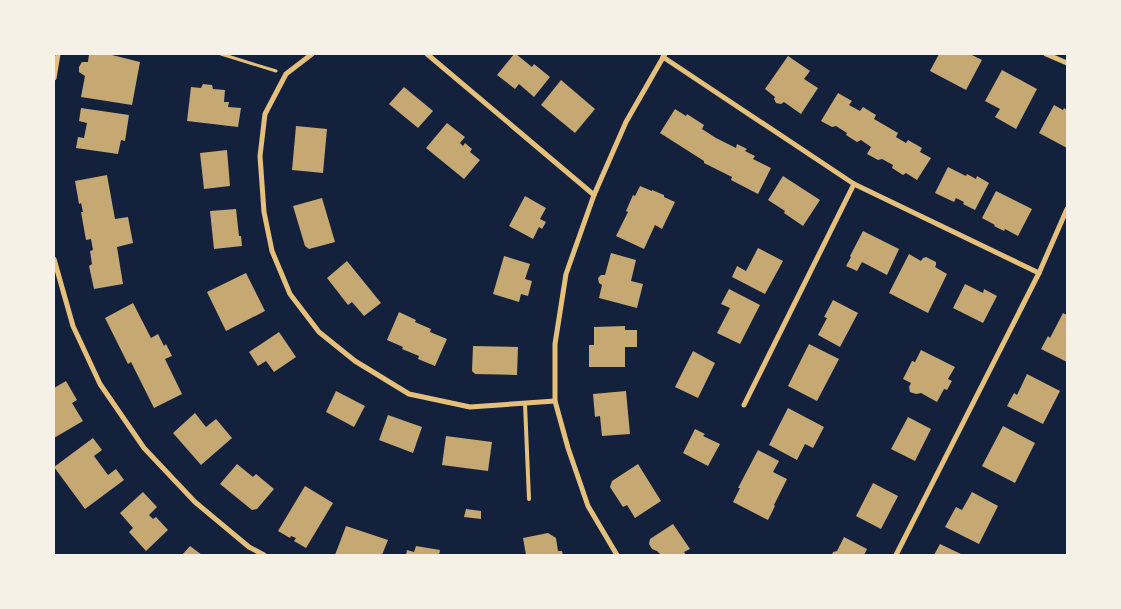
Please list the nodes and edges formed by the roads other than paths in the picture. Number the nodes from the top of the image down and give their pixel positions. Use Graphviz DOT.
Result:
graph roads {
  1 [pos="58,54"];
  2 [pos="312,54"];
  3 [pos="427,54"];
  4 [pos="1046,54"];
  5 [pos="664,55"];
  6 [pos="1067,63"];
  7 [pos="54,78"];
  8 [pos="854,184"];
  9 [pos="594,195"];
  10 [pos="1067,209"];
  11 [pos="54,259"];
  12 [pos="1039,273"];
  13 [pos="555,402"];
  14 [pos="525,404"];
  15 [pos="744,405"];
  16 [pos="529,498"];
  17 [pos="264,555"];
  18 [pos="617,555"];
  19 [pos="896,555"];
  1 -- 7 [label="street"];
  2 -- 14 [label="street"];
  3 -- 9 [label="street"];
  4 -- 6 [label="street"];
  5 -- 8 [label="street"];
  5 -- 9 [label="street"];
  8 -- 12 [label="street"];
  8 -- 15 [label="street"];
  9 -- 13 [label="street"];
  10 -- 12 [label="street"];
  11 -- 17 [label="street"];
  12 -- 19 [label="street"];
  13 -- 14 [label="street"];
  13 -- 18 [label="street"];
  14 -- 16 [label="lane"];
}
